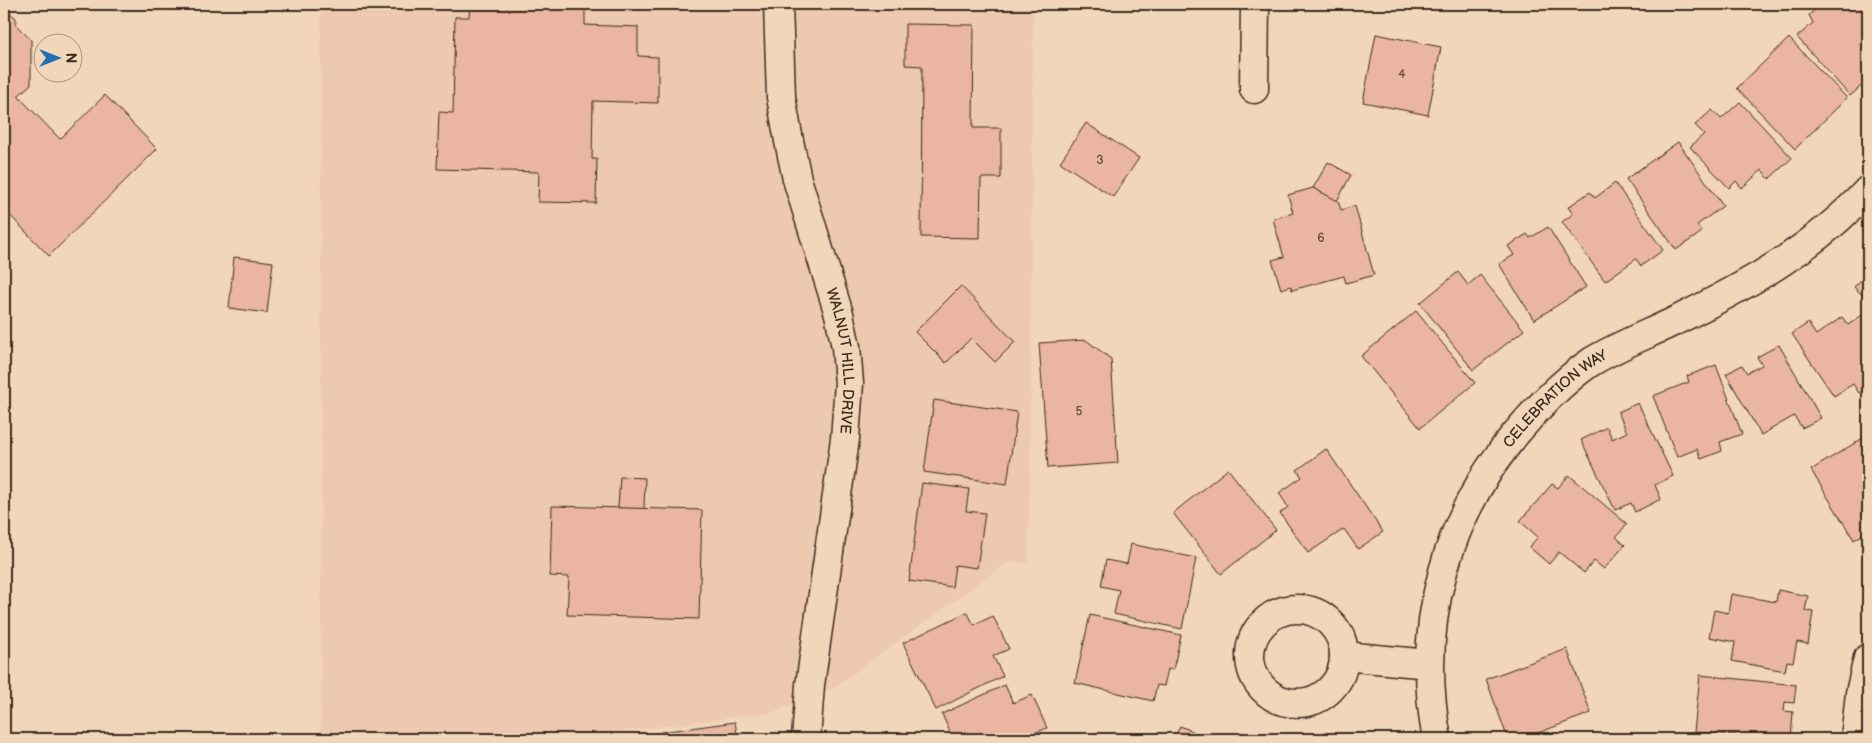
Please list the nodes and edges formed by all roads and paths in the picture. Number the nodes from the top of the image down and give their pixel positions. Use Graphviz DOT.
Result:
graph roads {
  1 [pos="778,4"];
  2 [pos="1255,4"];
  3 [pos="1254,89"];
  4 [pos="1868,190"];
  5 [pos="1344,656"];
  6 [pos="1868,658"];
  7 [pos="1429,664"];
  8 [pos="809,733"];
  9 [pos="1437,739"];
  10 [pos="1856,739"];
  1 -- 8 [label="street, WALNUT HILL DRIVE"];
  2 -- 3 [label="street"];
  4 -- 7 [label="street, CELEBRATION WAY"];
  5 -- 7 [label="street"];
  6 -- 10 [label="street"];
  7 -- 9 [label="street, CELEBRATION WAY"];
}
